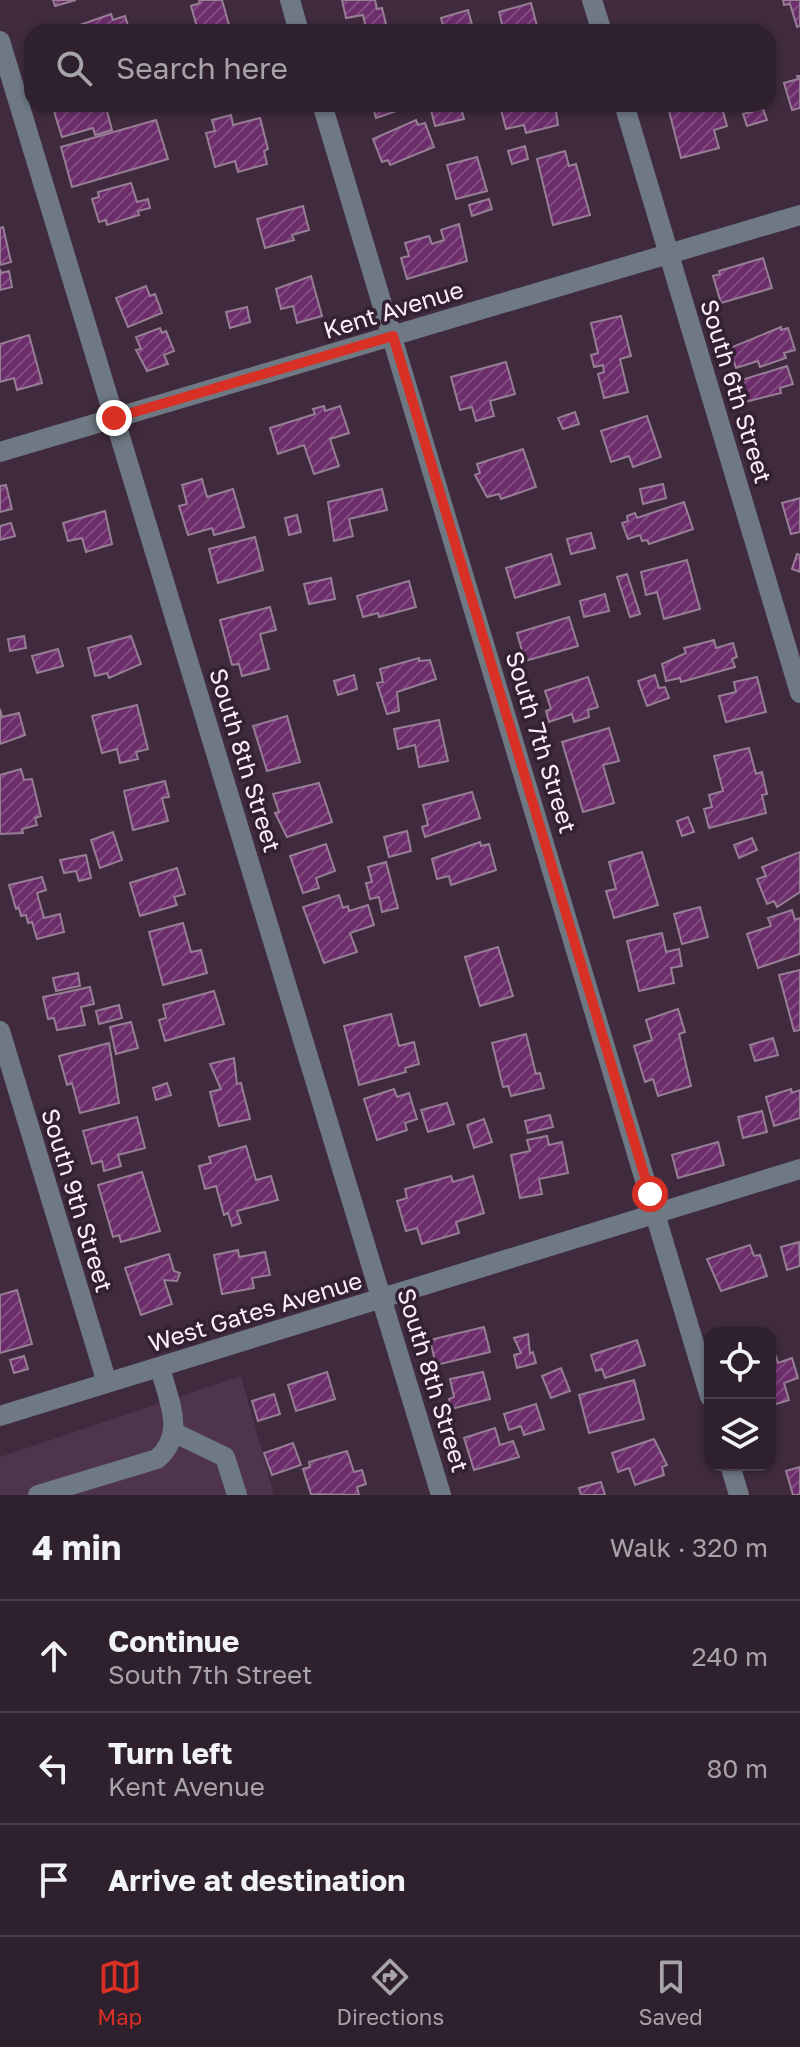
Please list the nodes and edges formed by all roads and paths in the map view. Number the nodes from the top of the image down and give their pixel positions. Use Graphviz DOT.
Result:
graph roads {
  1 [pos="290,0"];
  2 [pos="592,0"];
  3 [pos="297,24"];
  4 [pos="600,24"];
  5 [pos="0,41"];
  6 [pos="324,112"];
  7 [pos="626,112"];
  8 [pos="800,215"];
  9 [pos="669,253"];
  10 [pos="393,336"];
  11 [pos="114,418"];
  12 [pos="0,452"];
  13 [pos="800,693"];
  14 [pos="0,1031"];
  15 [pos="800,1169"];
  16 [pos="656,1214"];
  17 [pos="383,1298"];
  18 [pos="160,1367"];
  19 [pos="704,1377"];
  20 [pos="107,1383"];
  21 [pos="0,1416"];
  22 [pos="175,1433"];
  23 [pos="732,1471"];
  24 [pos="38,1495"];
  25 [pos="237,1495"];
  26 [pos="441,1495"];
  27 [pos="739,1495"];
  1 -- 3 [label="street"];
  2 -- 4 [label="street"];
  5 -- 11 [label="street, South 8th Street"];
  6 -- 10 [label="street, South 7th Street"];
  7 -- 9 [label="street, South 6th Street"];
  8 -- 9 [label="street, Kent Avenue"];
  9 -- 10 [label="street, Kent Avenue"];
  9 -- 13 [label="street, South 6th Street"];
  10 -- 11 [label="street, Kent Avenue"];
  10 -- 16 [label="street, South 7th Street"];
  11 -- 12 [label="street, Kent Avenue"];
  11 -- 17 [label="street, South 8th Street"];
  14 -- 20 [label="street, South 9th Street"];
  15 -- 16 [label="street, West Gates Avenue"];
  16 -- 17 [label="street, West Gates Avenue"];
  16 -- 19 [label="street, South 7th Street"];
  17 -- 18 [label="street, West Gates Avenue"];
  17 -- 26 [label="street, South 8th Street"];
  18 -- 20 [label="street, West Gates Avenue"];
  18 -- 22 [label="street"];
  20 -- 21 [label="street, West Gates Avenue"];
  22 -- 24 [label="street"];
  22 -- 25 [label="street"];
  23 -- 27 [label="street"];
}
